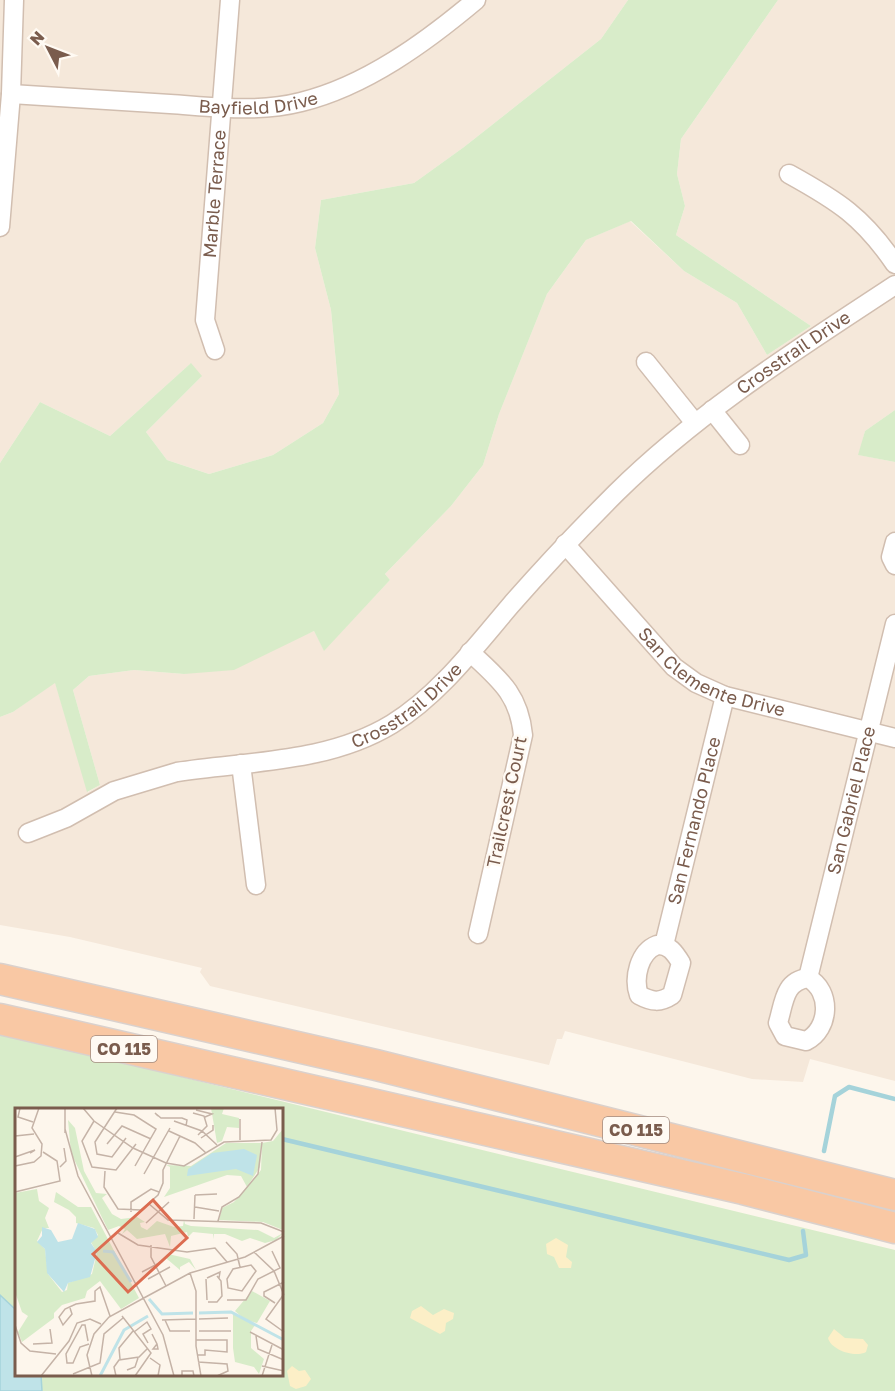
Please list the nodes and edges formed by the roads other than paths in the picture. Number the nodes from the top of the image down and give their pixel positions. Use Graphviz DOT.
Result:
graph roads {
  1 [pos="14,0"];
  2 [pos="230,0"];
  3 [pos="476,0"];
  4 [pos="11,94"];
  5 [pos="222,108"];
  6 [pos="789,174"];
  7 [pos="0,227"];
  8 [pos="895,264"];
  9 [pos="895,285"];
  10 [pos="215,350"];
  11 [pos="646,362"];
  12 [pos="712,410"];
  13 [pos="695,423"];
  14 [pos="740,445"];
  15 [pos="895,542"];
  16 [pos="565,544"];
  17 [pos="895,565"];
  18 [pos="895,624"];
  19 [pos="470,652"];
  20 [pos="725,696"];
  21 [pos="869,732"];
  22 [pos="895,738"];
  23 [pos="241,764"];
  24 [pos="28,833"];
  25 [pos="256,885"];
  26 [pos="478,934"];
  27 [pos="664,945"];
  28 [pos="808,978"];
  29 [pos="0,979"];
  30 [pos="0,1019"];
  31 [pos="895,1195"];
  32 [pos="895,1228"];
  1 -- 4 [label="street"];
  2 -- 5 [label="street, Marble Terrace"];
  3 -- 5 [label="street, Bayfield Drive"];
  4 -- 5 [label="street, Bayfield Drive"];
  4 -- 7 [label="street"];
  5 -- 10 [label="street, Marble Terrace"];
  6 -- 8 [label="street"];
  9 -- 12 [label="street, Crosstrail Drive"];
  11 -- 13 [label="street"];
  12 -- 13 [label="street, Crosstrail Drive"];
  12 -- 14 [label="street"];
  13 -- 16 [label="street, Crosstrail Drive"];
  15 -- 17 [label="street"];
  16 -- 19 [label="street, Crosstrail Drive"];
  16 -- 20 [label="street, San Clemente Drive"];
  18 -- 21 [label="street, San Gabriel Place"];
  19 -- 23 [label="street, Crosstrail Drive"];
  19 -- 26 [label="street, Trailcrest Court"];
  20 -- 21 [label="street, San Clemente Drive"];
  20 -- 27 [label="street, San Fernando Place"];
  21 -- 22 [label="street, San Clemente Drive"];
  21 -- 28 [label="street, San Gabriel Place"];
  23 -- 24 [label="street, Crosstrail Drive"];
  23 -- 25 [label="street"];
  29 -- 31 [label="highway, CO 115"];
  30 -- 32 [label="highway, CO 115"];
}
